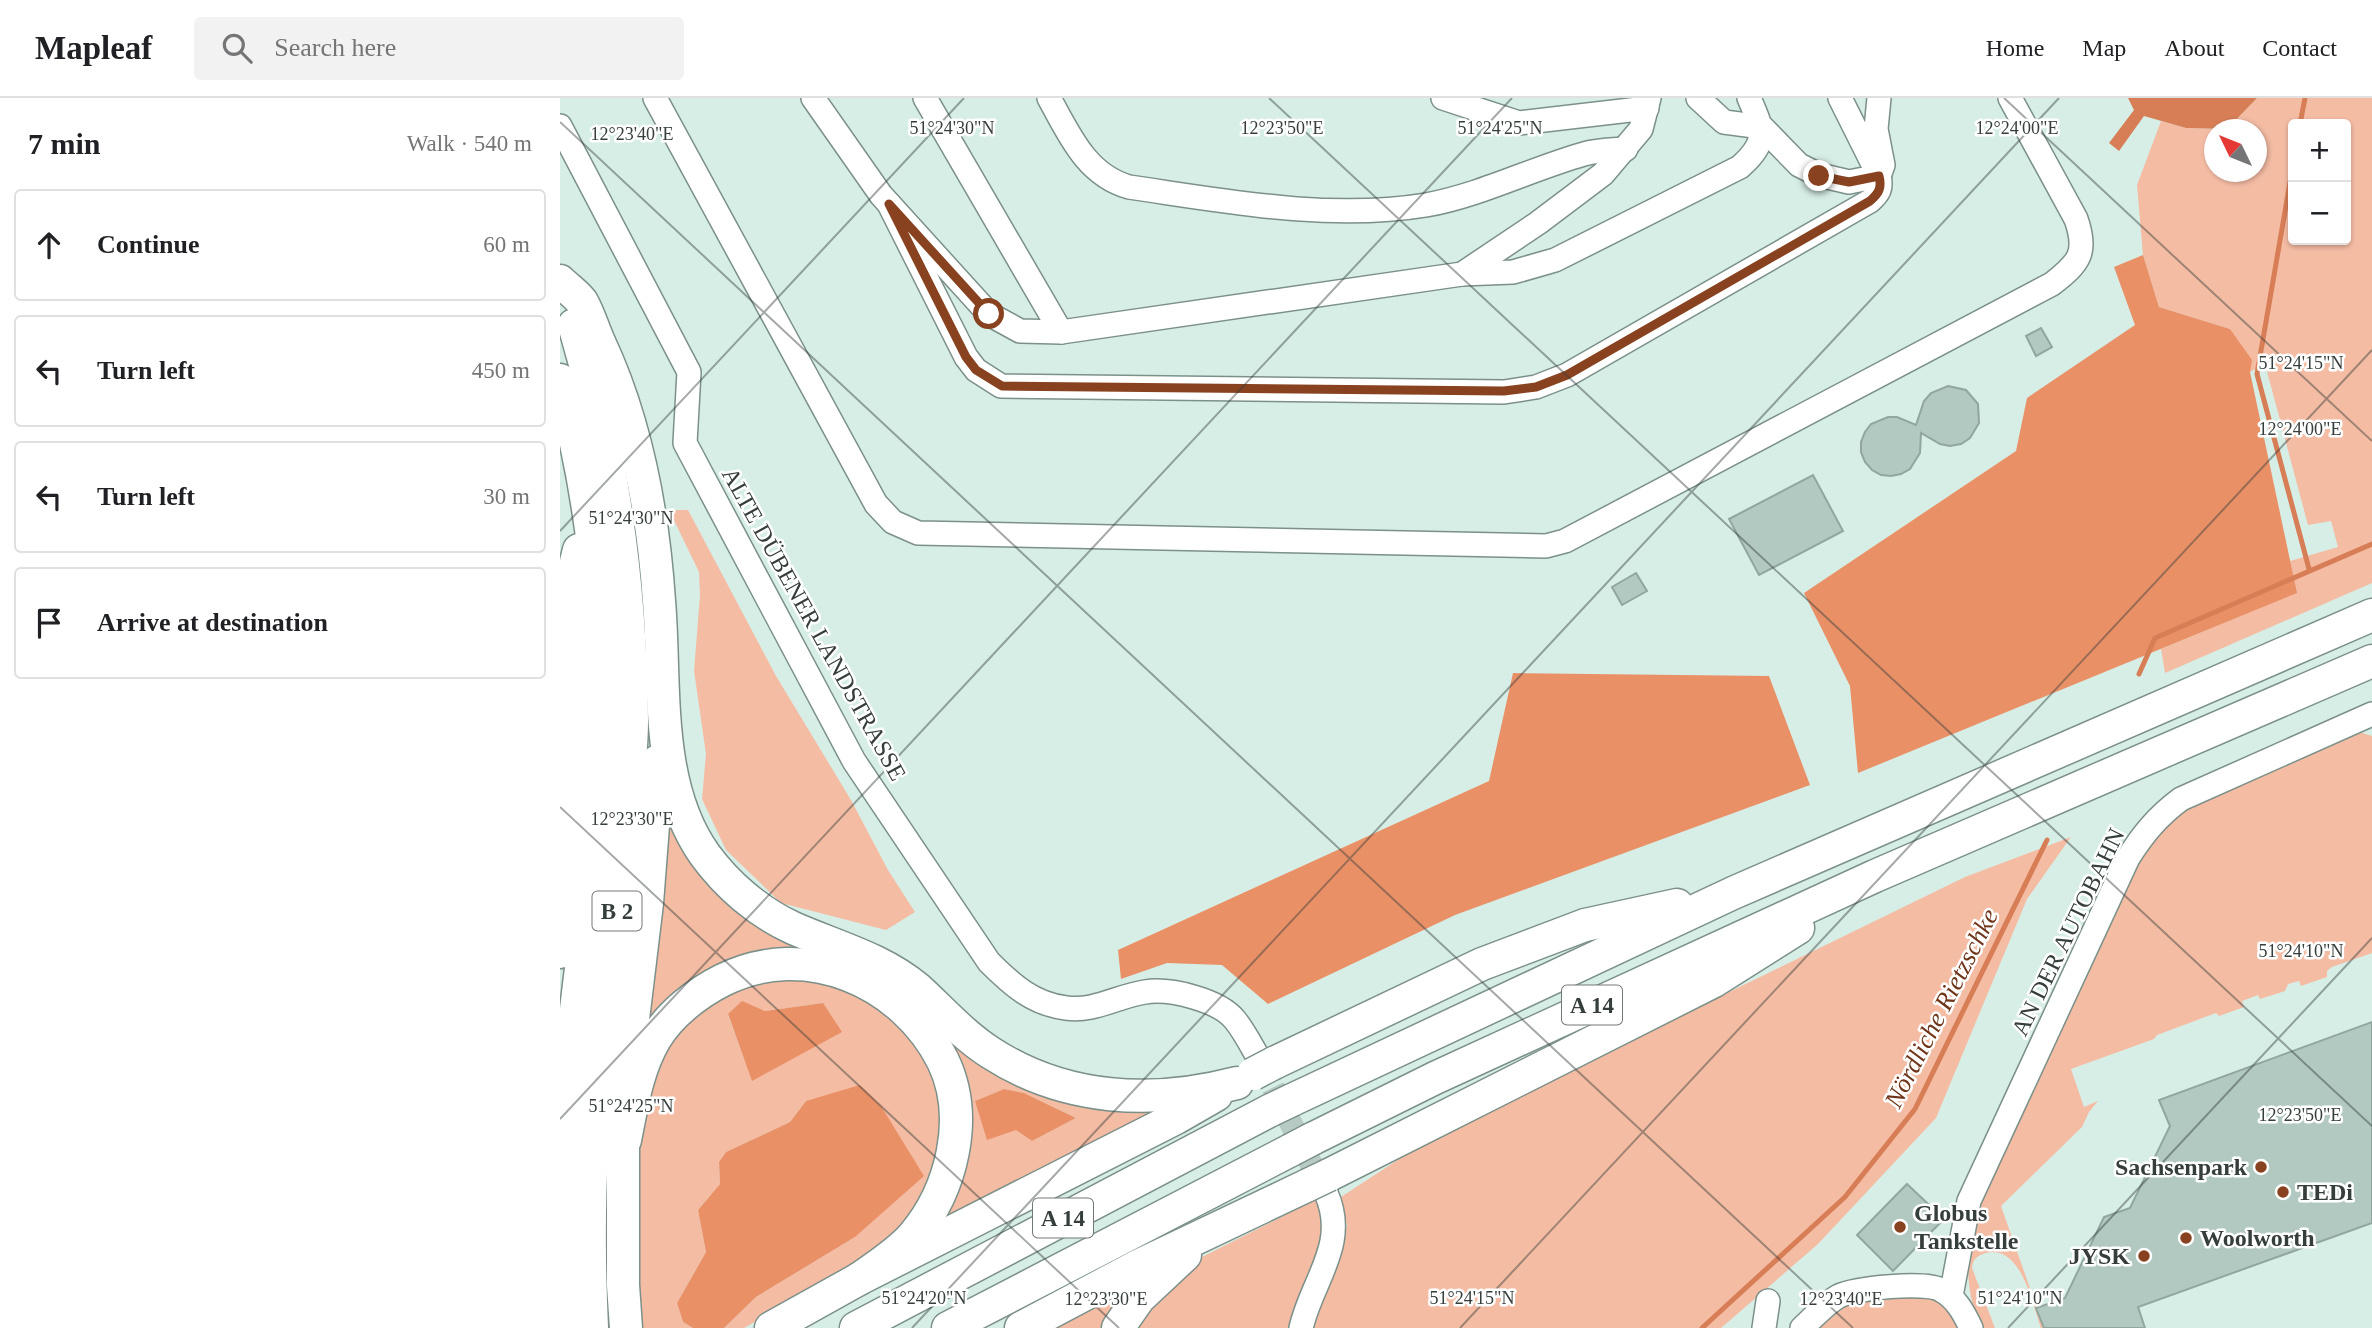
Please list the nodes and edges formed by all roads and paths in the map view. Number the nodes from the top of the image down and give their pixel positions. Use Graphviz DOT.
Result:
graph roads {
  1 [pos="655,98"];
  2 [pos="813,98"];
  3 [pos="925,98"];
  4 [pos="1049,98"];
  5 [pos="1443,98"];
  6 [pos="1698,98"];
  7 [pos="1749,98"];
  8 [pos="1840,98"];
  9 [pos="1879,98"];
  10 [pos="2010,98"];
  11 [pos="1648,103"];
  12 [pos="560,126"];
  13 [pos="1762,127"];
  14 [pos="1626,149"];
  15 [pos="1879,176"];
  16 [pos="889,204"];
  17 [pos="1462,274"];
  18 [pos="560,280"];
  19 [pos="1061,332"];
  20 [pos="560,380"];
  21 [pos="588,519"];
  22 [pos="2372,615"];
  23 [pos="2372,661"];
  24 [pos="663,708"];
  25 [pos="2372,714"];
  26 [pos="564,870"];
  27 [pos="1875,876"];
  28 [pos="1733,893"];
  29 [pos="560,952"];
  30 [pos="1256,1069"];
  31 [pos="625,1140"];
  32 [pos="1321,1184"];
  33 [pos="1224,1227"];
  34 [pos="859,1279"];
  35 [pos="1951,1296"];
  36 [pos="1768,1301"];
  37 [pos="563,1328"];
  38 [pos="592,1328"];
  39 [pos="626,1328"];
  40 [pos="771,1328"];
  41 [pos="856,1328"];
  42 [pos="948,1328"];
  43 [pos="1021,1328"];
  44 [pos="1118,1328"];
  45 [pos="1301,1328"];
  46 [pos="1764,1328"];
  47 [pos="1802,1328"];
  48 [pos="1971,1328"];
  1 -- 10 [label="street"];
  2 -- 16 [label="street"];
  3 -- 19 [label="street"];
  4 -- 14 [label="street"];
  5 -- 11 [label="street"];
  6 -- 13 [label="street"];
  7 -- 13 [label="street"];
  8 -- 15 [label="street"];
  9 -- 15 [label="street"];
  11 -- 14 [label="street"];
  12 -- 30 [label="street, ALTE DÜBENER LANDSTRASSE"];
  13 -- 15 [label="street"];
  13 -- 17 [label="street"];
  14 -- 17 [label="street"];
  15 -- 16 [label="street"];
  16 -- 19 [label="street"];
  17 -- 19 [label="street"];
  18 -- 24 [label="highway"];
  18 -- 38 [label="highway, B 2"];
  20 -- 21 [label="highway, B 2"];
  21 -- 26 [label="highway"];
  21 -- 37 [label="highway, B 2"];
  22 -- 28 [label="highway, A 14"];
  23 -- 27 [label="highway, A 14"];
  24 -- 30 [label="highway"];
  24 -- 31 [label="highway"];
  25 -- 35 [label="street, AN DER AUTOBAHN"];
  26 -- 29 [label="highway"];
  27 -- 32 [label="highway"];
  27 -- 42 [label="highway, A 14"];
  28 -- 30 [label="highway"];
  28 -- 41 [label="highway, A 14"];
  30 -- 34 [label="highway"];
  31 -- 34 [label="highway"];
  31 -- 39 [label="highway"];
  32 -- 33 [label="highway"];
  32 -- 45 [label="street"];
  33 -- 43 [label="highway"];
  33 -- 44 [label="highway"];
  34 -- 40 [label="highway"];
  35 -- 47 [label="street"];
  35 -- 48 [label="street"];
  36 -- 46 [label="street"];
}
